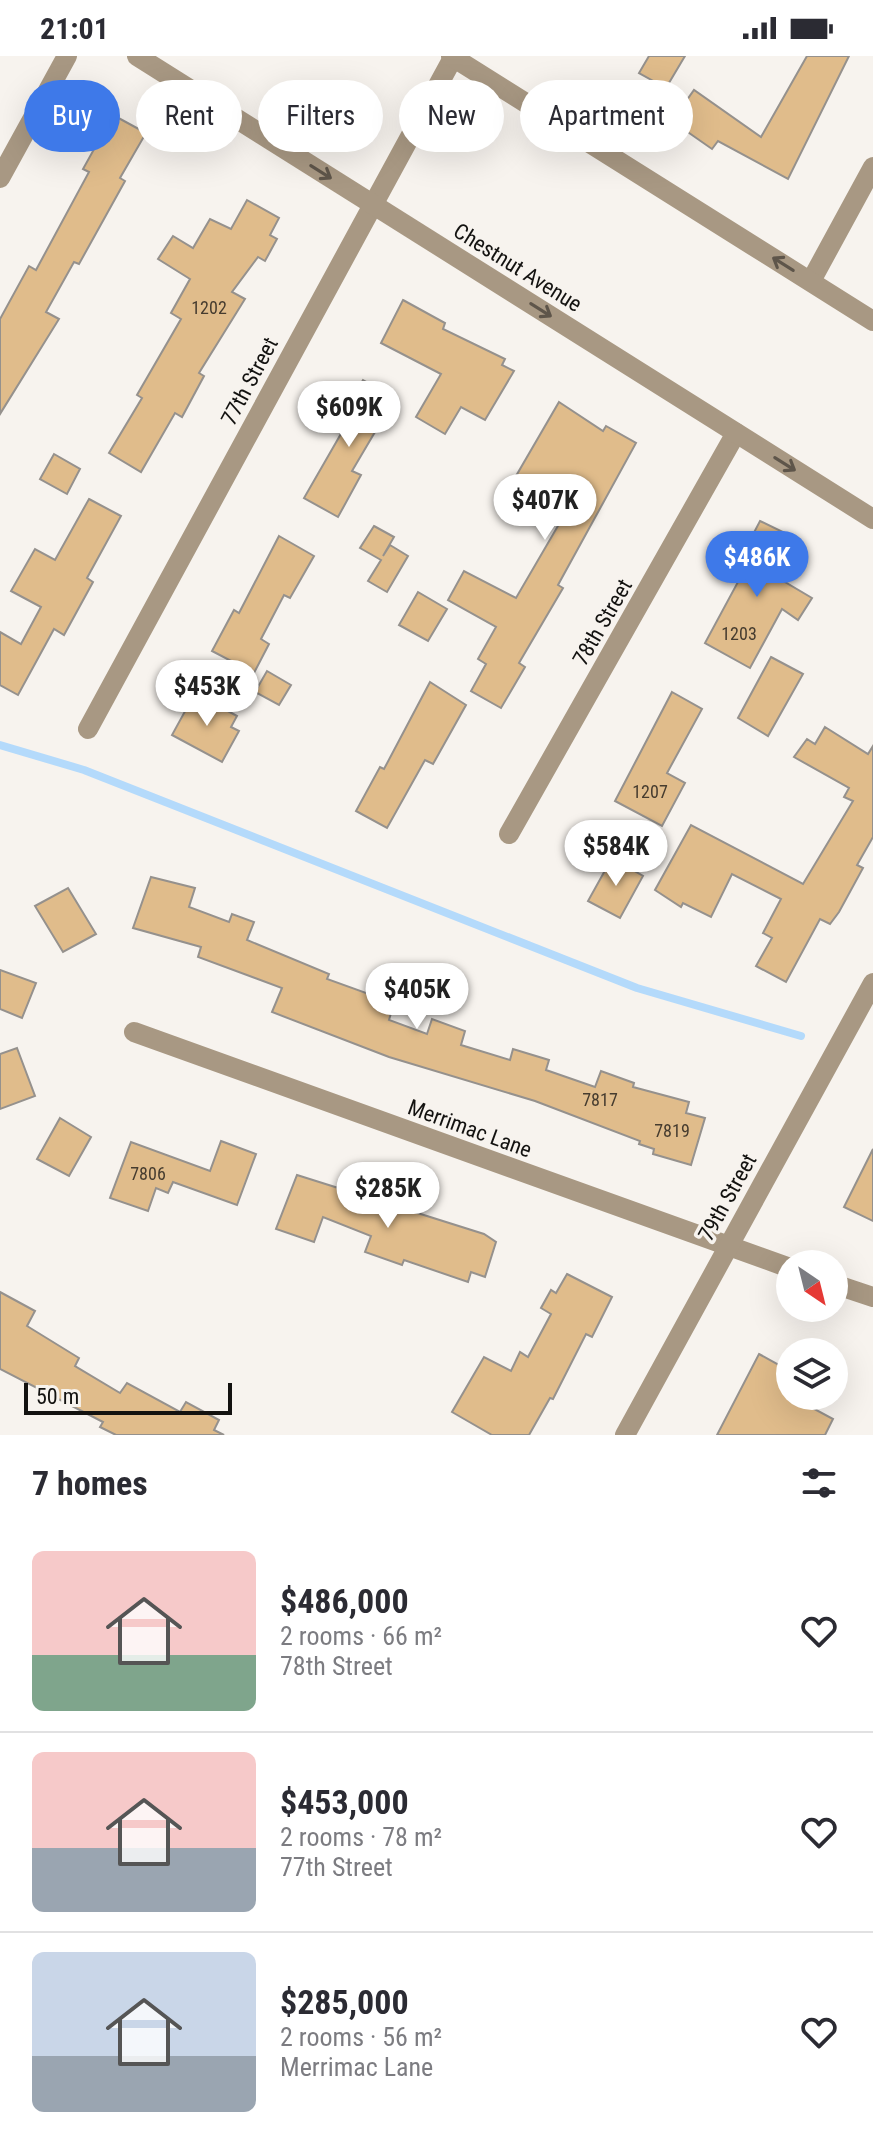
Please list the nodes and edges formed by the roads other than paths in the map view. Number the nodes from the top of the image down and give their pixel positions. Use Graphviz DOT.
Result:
graph roads {
  1 [pos="67,56"];
  2 [pos="137,56"];
  3 [pos="453,57"];
  4 [pos="873,167"];
  5 [pos="0,178"];
  6 [pos="371,203"];
  7 [pos="811,281"];
  8 [pos="873,321"];
  9 [pos="736,433"];
  10 [pos="873,519"];
  11 [pos="88,729"];
  12 [pos="509,834"];
  13 [pos="873,983"];
  14 [pos="134,1032"];
  15 [pos="727,1246"];
  16 [pos="776,1263"];
  17 [pos="848,1289"];
  18 [pos="873,1297"];
  19 [pos="625,1435"];
  1 -- 5 [label="street"];
  2 -- 6 [label="street, Chestnut Avenue, one-way"];
  3 -- 6 [label="street, 77th Street"];
  7 -- 3 [label="street, one-way"];
  4 -- 7 [label="street"];
  6 -- 9 [label="street, Chestnut Avenue, one-way"];
  6 -- 11 [label="street, 77th Street"];
  7 -- 8 [label="street"];
  9 -- 10 [label="street, Chestnut Avenue, one-way"];
  9 -- 12 [label="street, 78th Street"];
  13 -- 15 [label="street, 79th Street"];
  14 -- 15 [label="street, Merrimac Lane"];
  15 -- 16 [label="street, Merrimac Lane"];
  15 -- 19 [label="street, 79th Street"];
  17 -- 18 [label="street"];
}
